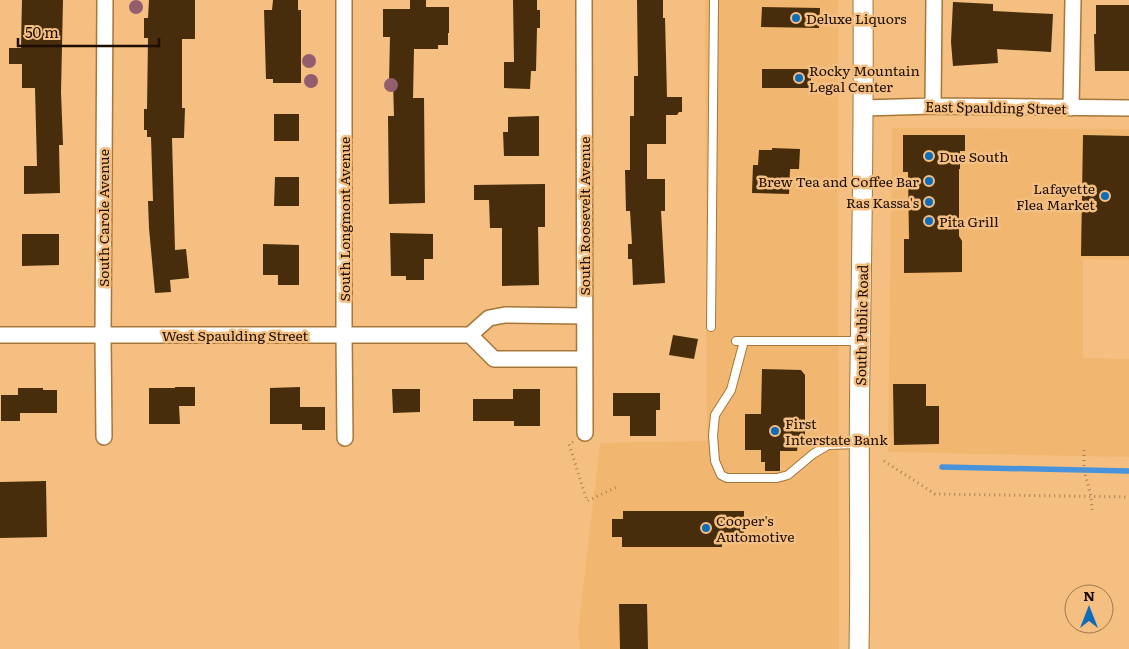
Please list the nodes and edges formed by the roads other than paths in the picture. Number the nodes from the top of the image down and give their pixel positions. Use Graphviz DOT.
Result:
graph roads {
  1 [pos="105,0"];
  2 [pos="344,0"];
  3 [pos="584,0"];
  4 [pos="714,0"];
  5 [pos="864,0"];
  6 [pos="934,0"];
  7 [pos="1073,0"];
  8 [pos="933,106"];
  9 [pos="864,108"];
  10 [pos="1071,108"];
  11 [pos="1129,108"];
  12 [pos="584,316"];
  13 [pos="711,327"];
  14 [pos="0,335"];
  15 [pos="344,335"];
  16 [pos="470,335"];
  17 [pos="103,336"];
  18 [pos="861,341"];
  19 [pos="584,360"];
  20 [pos="584,433"];
  21 [pos="104,437"];
  22 [pos="345,438"];
  23 [pos="860,444"];
  24 [pos="859,649"];
  1 -- 17 [label="street, South Carole Avenue"];
  2 -- 15 [label="street, South Longmont Avenue"];
  3 -- 12 [label="street, South Roosevelt Avenue"];
  4 -- 13 [label="lane"];
  5 -- 9 [label="street, South Public Road"];
  6 -- 8 [label="street"];
  7 -- 10 [label="street"];
  8 -- 9 [label="street, East Spaulding Street"];
  8 -- 10 [label="street, East Spaulding Street"];
  9 -- 18 [label="street, South Public Road"];
  10 -- 11 [label="street, East Spaulding Street"];
  12 -- 16 [label="street"];
  12 -- 19 [label="street, South Roosevelt Avenue"];
  14 -- 17 [label="street, West Spaulding Street"];
  15 -- 16 [label="street, West Spaulding Street"];
  15 -- 17 [label="street, West Spaulding Street"];
  15 -- 22 [label="street, South Longmont Avenue"];
  16 -- 19 [label="street"];
  17 -- 21 [label="street, South Carole Avenue"];
  18 -- 23 [label="street, South Public Road"];
  18 -- 23 [label="lane"];
  19 -- 20 [label="street, South Roosevelt Avenue"];
  23 -- 24 [label="street, South Public Road"];
}
